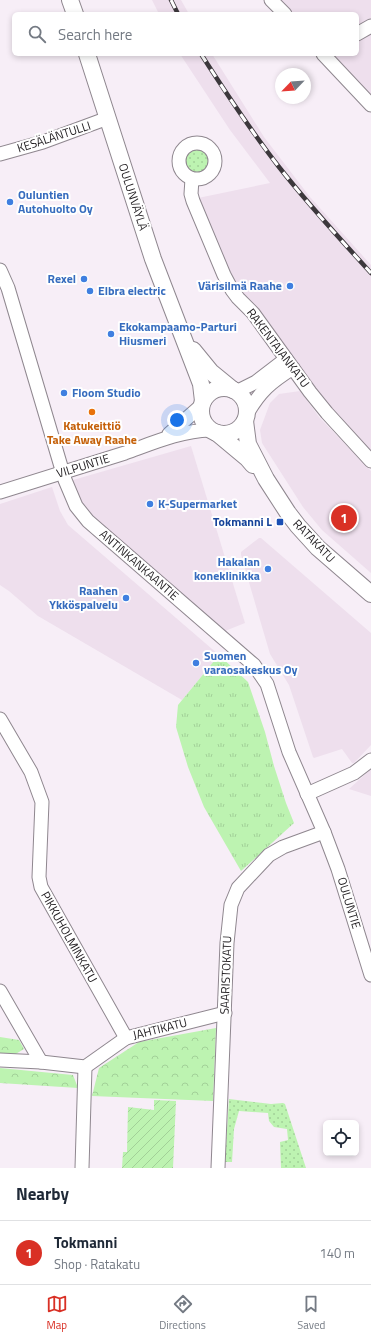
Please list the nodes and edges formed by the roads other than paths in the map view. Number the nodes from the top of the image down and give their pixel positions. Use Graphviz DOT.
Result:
graph roads {
  1 [pos="70,0"];
  2 [pos="271,0"];
  3 [pos="74,12"];
  4 [pos="283,12"];
  5 [pos="371,26"];
  6 [pos="359,33"];
  7 [pos="88,56"];
  8 [pos="327,56"];
  9 [pos="371,105"];
  10 [pos="108,118"];
  11 [pos="0,154"];
  12 [pos="192,179"];
  13 [pos="0,270"];
  14 [pos="184,338"];
  15 [pos="290,363"];
  16 [pos="235,391"];
  17 [pos="202,403"];
  18 [pos="246,417"];
  19 [pos="213,432"];
  20 [pos="165,438"];
  21 [pos="371,461"];
  22 [pos="63,472"];
  23 [pos="266,480"];
  24 [pos="0,492"];
  25 [pos="371,594"];
  26 [pos="0,719"];
  27 [pos="371,760"];
  28 [pos="307,794"];
  29 [pos="324,832"];
  30 [pos="371,975"];
  31 [pos="0,991"];
  32 [pos="225,1013"];
  33 [pos="126,1038"];
  34 [pos="0,1060"];
  35 [pos="41,1062"];
  36 [pos="85,1067"];
  37 [pos="82,1168"];
  38 [pos="218,1168"];
  1 -- 3 [label="main road"];
  2 -- 4 [label="street"];
  5 -- 6 [label="street"];
  7 -- 10 [label="main road, OULUNVÄYLÄ"];
  8 -- 9 [label="street"];
  10 -- 11 [label="street, KESÄLÄNTULLI"];
  10 -- 14 [label="main road, OULUNVÄYLÄ"];
  12 -- 15 [label="street, RAKENTAJANKATU"];
  13 -- 22 [label="street, ANTINKANKAANTIE"];
  14 -- 16 [label="main road, OULUNVÄYLÄ"];
  14 -- 17 [label="main road, OULUNVÄYLÄ"];
  15 -- 16 [label="street"];
  15 -- 18 [label="street"];
  15 -- 21 [label="street, RAKENTAJANKATU"];
  16 -- 17 [label="main road"];
  16 -- 18 [label="main road"];
  17 -- 19 [label="main road"];
  17 -- 20 [label="street, VILPUNTIE"];
  18 -- 19 [label="main road"];
  18 -- 23 [label="main road, RATAKATU"];
  19 -- 20 [label="street, VILPUNTIE"];
  19 -- 23 [label="main road, RATAKATU"];
  20 -- 22 [label="street, VILPUNTIE"];
  22 -- 24 [label="street, VILPUNTIE"];
  22 -- 28 [label="street, ANTINKANKAANTIE"];
  23 -- 25 [label="main road, RATAKATU"];
  26 -- 33 [label="street, PIKKUHOLMINKATU"];
  27 -- 28 [label="street"];
  28 -- 29 [label="street, ANTINKANKAANTIE"];
  29 -- 30 [label="street, OULUNTIE"];
  29 -- 32 [label="street, SAARISTOKATU"];
  31 -- 35 [label="street"];
  32 -- 33 [label="street, JAHTIKATU"];
  32 -- 38 [label="street, SAARISTOKATU"];
  33 -- 36 [label="street, JAHTIKATU"];
  34 -- 35 [label="street"];
  35 -- 36 [label="street"];
  36 -- 37 [label="street"];
}
